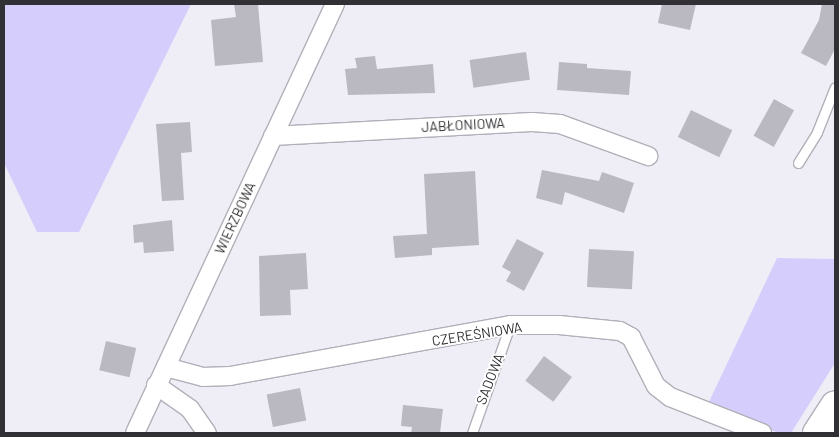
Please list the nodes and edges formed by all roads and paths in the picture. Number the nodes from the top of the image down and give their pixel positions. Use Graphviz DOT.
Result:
graph roads {
  1 [pos="335,4"];
  2 [pos="835,87"];
  3 [pos="273,136"];
  4 [pos="648,156"];
  5 [pos="798,163"];
  6 [pos="510,326"];
  7 [pos="166,367"];
  8 [pos="156,385"];
  9 [pos="835,405"];
  10 [pos="136,433"];
  11 [pos="207,433"];
  12 [pos="472,433"];
  13 [pos="762,433"];
  14 [pos="817,433"];
  1 -- 3 [label="street, WIERZBOWA"];
  2 -- 5 [label="lane"];
  3 -- 4 [label="street, JABŁONIOWA"];
  3 -- 7 [label="street, WIERZBOWA"];
  6 -- 7 [label="street, CZEREŚNIOWA"];
  6 -- 12 [label="lane, SADOWA"];
  6 -- 13 [label="street, CZEREŚNIOWA"];
  7 -- 8 [label="street, WIERZBOWA"];
  8 -- 10 [label="street, WIERZBOWA"];
  8 -- 11 [label="street"];
  9 -- 14 [label="main road"];
}
